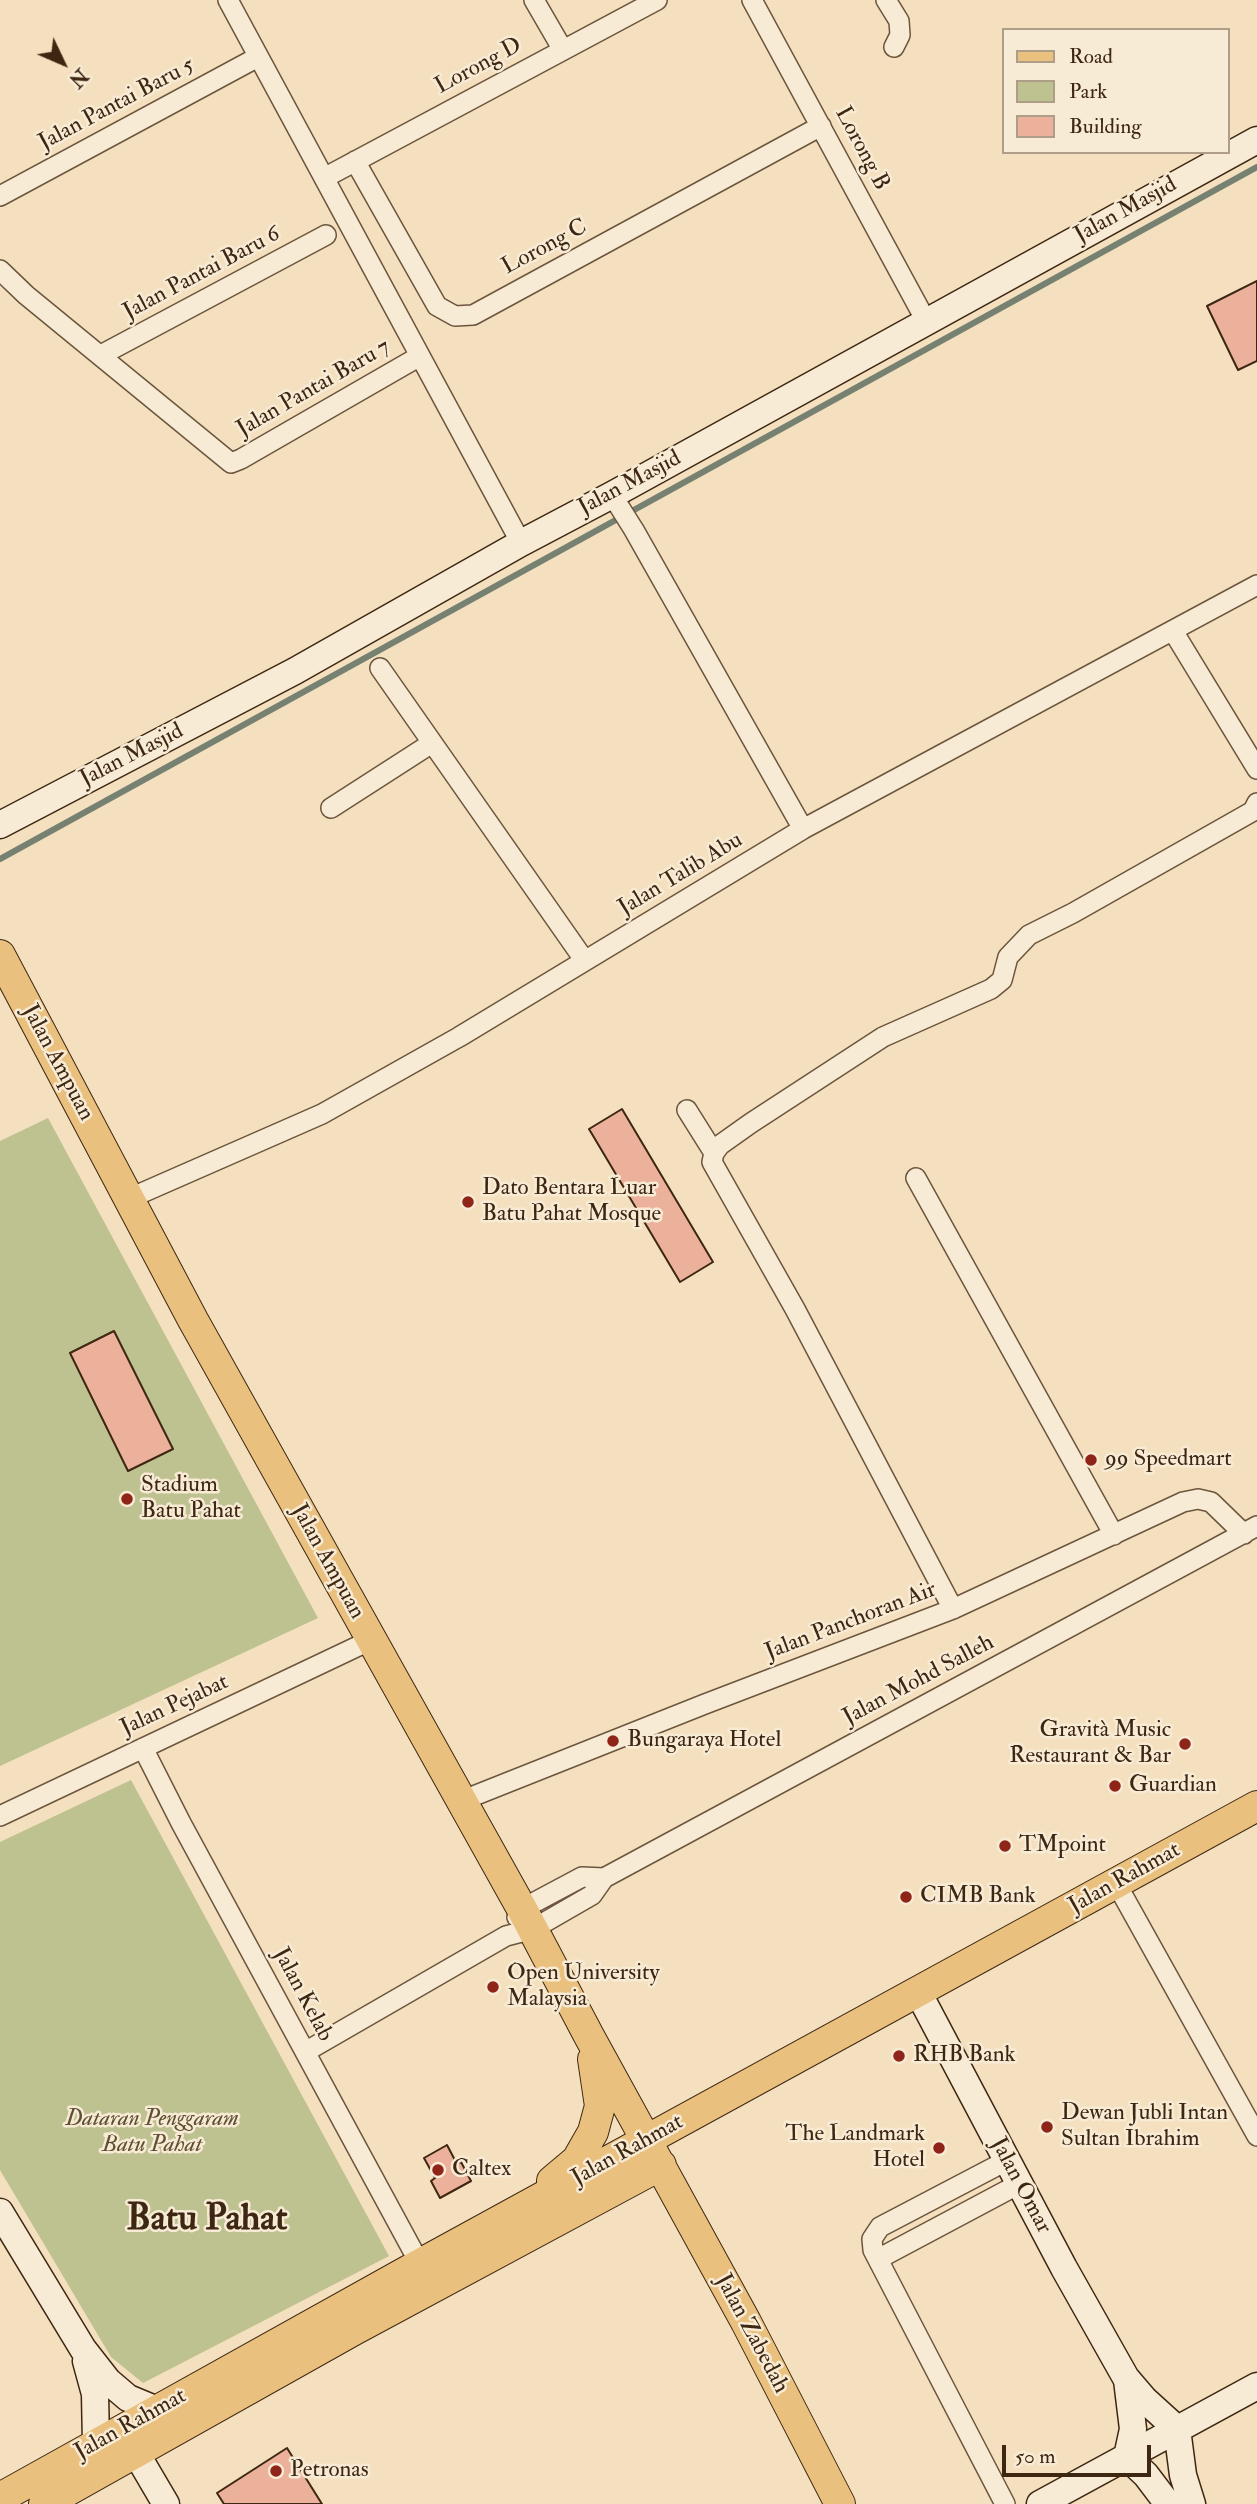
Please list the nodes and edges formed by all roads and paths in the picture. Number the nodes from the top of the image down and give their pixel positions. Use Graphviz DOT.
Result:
graph roads {
  1 [pos="228,0"];
  2 [pos="534,0"];
  3 [pos="657,0"];
  4 [pos="752,0"];
  5 [pos="886,0"];
  6 [pos="894,47"];
  7 [pos="563,50"];
  8 [pos="258,57"];
  9 [pos="821,126"];
  10 [pos="1257,140"];
  11 [pos="355,161"];
  12 [pos="324,178"];
  13 [pos="0,196"];
  14 [pos="326,235"];
  15 [pos="0,270"];
  16 [pos="926,321"];
  17 [pos="101,355"];
  18 [pos="420,356"];
  19 [pos="616,503"];
  20 [pos="521,543"];
  21 [pos="1257,585"];
  22 [pos="1174,631"];
  23 [pos="380,668"];
  24 [pos="432,743"];
  25 [pos="1257,769"];
  26 [pos="331,808"];
  27 [pos="1256,809"];
  28 [pos="0,825"];
  29 [pos="803,829"];
  30 [pos="0,954"];
  31 [pos="585,961"];
  32 [pos="687,1110"];
  33 [pos="714,1153"];
  34 [pos="916,1178"];
  35 [pos="128,1199"];
  36 [pos="1250,1530"];
  37 [pos="1114,1535"];
  38 [pos="953,1609"];
  39 [pos="371,1640"];
  40 [pos="143,1748"];
  41 [pos="461,1801"];
  42 [pos="1257,1806"];
  43 [pos="0,1816"];
  44 [pos="1116,1884"];
  45 [pos="520,1924"];
  46 [pos="918,1992"];
  47 [pos="589,2036"];
  48 [pos="305,2052"];
  49 [pos="1257,2136"];
  50 [pos="654,2153"];
  51 [pos="1006,2161"];
  52 [pos="1019,2184"];
  53 [pos="0,2213"];
  54 [pos="508,2217"];
  55 [pos="878,2259"];
  56 [pos="420,2264"];
  57 [pos="83,2349"];
  58 [pos="1126,2378"];
  59 [pos="1257,2386"];
  60 [pos="157,2410"];
  61 [pos="1177,2429"];
  62 [pos="96,2444"];
  63 [pos="136,2453"];
  64 [pos="1127,2456"];
  65 [pos="0,2498"];
  66 [pos="44,2504"];
  67 [pos="166,2504"];
  68 [pos="840,2504"];
  69 [pos="1005,2504"];
  70 [pos="1040,2504"];
  71 [pos="1168,2504"];
  72 [pos="1192,2504"];
  1 -- 8 [label="street"];
  2 -- 7 [label="street"];
  3 -- 7 [label="street, Lorong D"];
  4 -- 9 [label="street, Lorong B"];
  5 -- 6 [label="street"];
  7 -- 11 [label="street, Lorong D"];
  8 -- 12 [label="street"];
  8 -- 13 [label="street, Jalan Pantai Baru 5"];
  9 -- 11 [label="street, Lorong C"];
  9 -- 16 [label="street, Lorong B"];
  10 -- 16 [label="street, Jalan Masjid"];
  11 -- 12 [label="street, Lorong D"];
  12 -- 18 [label="street"];
  14 -- 17 [label="street, Jalan Pantai Baru 6"];
  15 -- 17 [label="street"];
  16 -- 19 [label="street, Jalan Masjid"];
  17 -- 18 [label="street, Jalan Pantai Baru 7"];
  18 -- 20 [label="street"];
  19 -- 20 [label="street, Jalan Masjid"];
  19 -- 29 [label="street"];
  20 -- 28 [label="street, Jalan Masjid"];
  21 -- 22 [label="street, Jalan Talib Abu"];
  22 -- 25 [label="street"];
  22 -- 29 [label="street, Jalan Talib Abu"];
  23 -- 24 [label="street"];
  24 -- 26 [label="street"];
  24 -- 31 [label="street"];
  27 -- 33 [label="street"];
  29 -- 31 [label="street, Jalan Talib Abu"];
  30 -- 35 [label="main road, Jalan Ampuan"];
  31 -- 35 [label="street, Jalan Talib Abu"];
  32 -- 33 [label="street"];
  33 -- 38 [label="street"];
  34 -- 37 [label="street"];
  35 -- 39 [label="main road, Jalan Ampuan"];
  36 -- 37 [label="street, Jalan Panchoran Air"];
  36 -- 45 [label="street, Jalan Mohd Salleh"];
  37 -- 38 [label="street, Jalan Panchoran Air"];
  38 -- 41 [label="street, Jalan Panchoran Air"];
  39 -- 40 [label="street, Jalan Pejabat"];
  39 -- 41 [label="main road, Jalan Ampuan"];
  40 -- 43 [label="street, Jalan Pejabat"];
  40 -- 48 [label="street, Jalan Kelab"];
  41 -- 45 [label="main road, Jalan Ampuan"];
  42 -- 44 [label="main road, Jalan Rahmat"];
  44 -- 46 [label="main road, Jalan Rahmat"];
  44 -- 49 [label="street"];
  45 -- 47 [label="main road, Jalan Ampuan"];
  45 -- 48 [label="street, Jalan Mohd Salleh"];
  46 -- 50 [label="main road, Jalan Rahmat"];
  46 -- 51 [label="street, Jalan Omar"];
  47 -- 50 [label="main road, Jalan Ampuan"];
  47 -- 54 [label="main road"];
  48 -- 56 [label="street, Jalan Kelab"];
  50 -- 54 [label="main road, Jalan Rahmat"];
  50 -- 63 [label="main road, Jalan Rahmat"];
  50 -- 68 [label="main road, Jalan Zabedah"];
  51 -- 52 [label="street, Jalan Omar"];
  51 -- 55 [label="street"];
  52 -- 55 [label="street"];
  52 -- 58 [label="street, Jalan Omar"];
  53 -- 57 [label="street"];
  54 -- 56 [label="main road, Jalan Rahmat"];
  55 -- 69 [label="street"];
  56 -- 60 [label="main road, Jalan Rahmat"];
  57 -- 60 [label="street"];
  57 -- 62 [label="street"];
  58 -- 61 [label="street"];
  58 -- 64 [label="street"];
  59 -- 61 [label="street"];
  60 -- 62 [label="main road, Jalan Rahmat"];
  61 -- 64 [label="street"];
  61 -- 72 [label="street"];
  62 -- 65 [label="main road, Jalan Rahmat"];
  63 -- 66 [label="main road, Jalan Rahmat"];
  63 -- 67 [label="street"];
  64 -- 70 [label="street"];
  64 -- 71 [label="street"];
}
